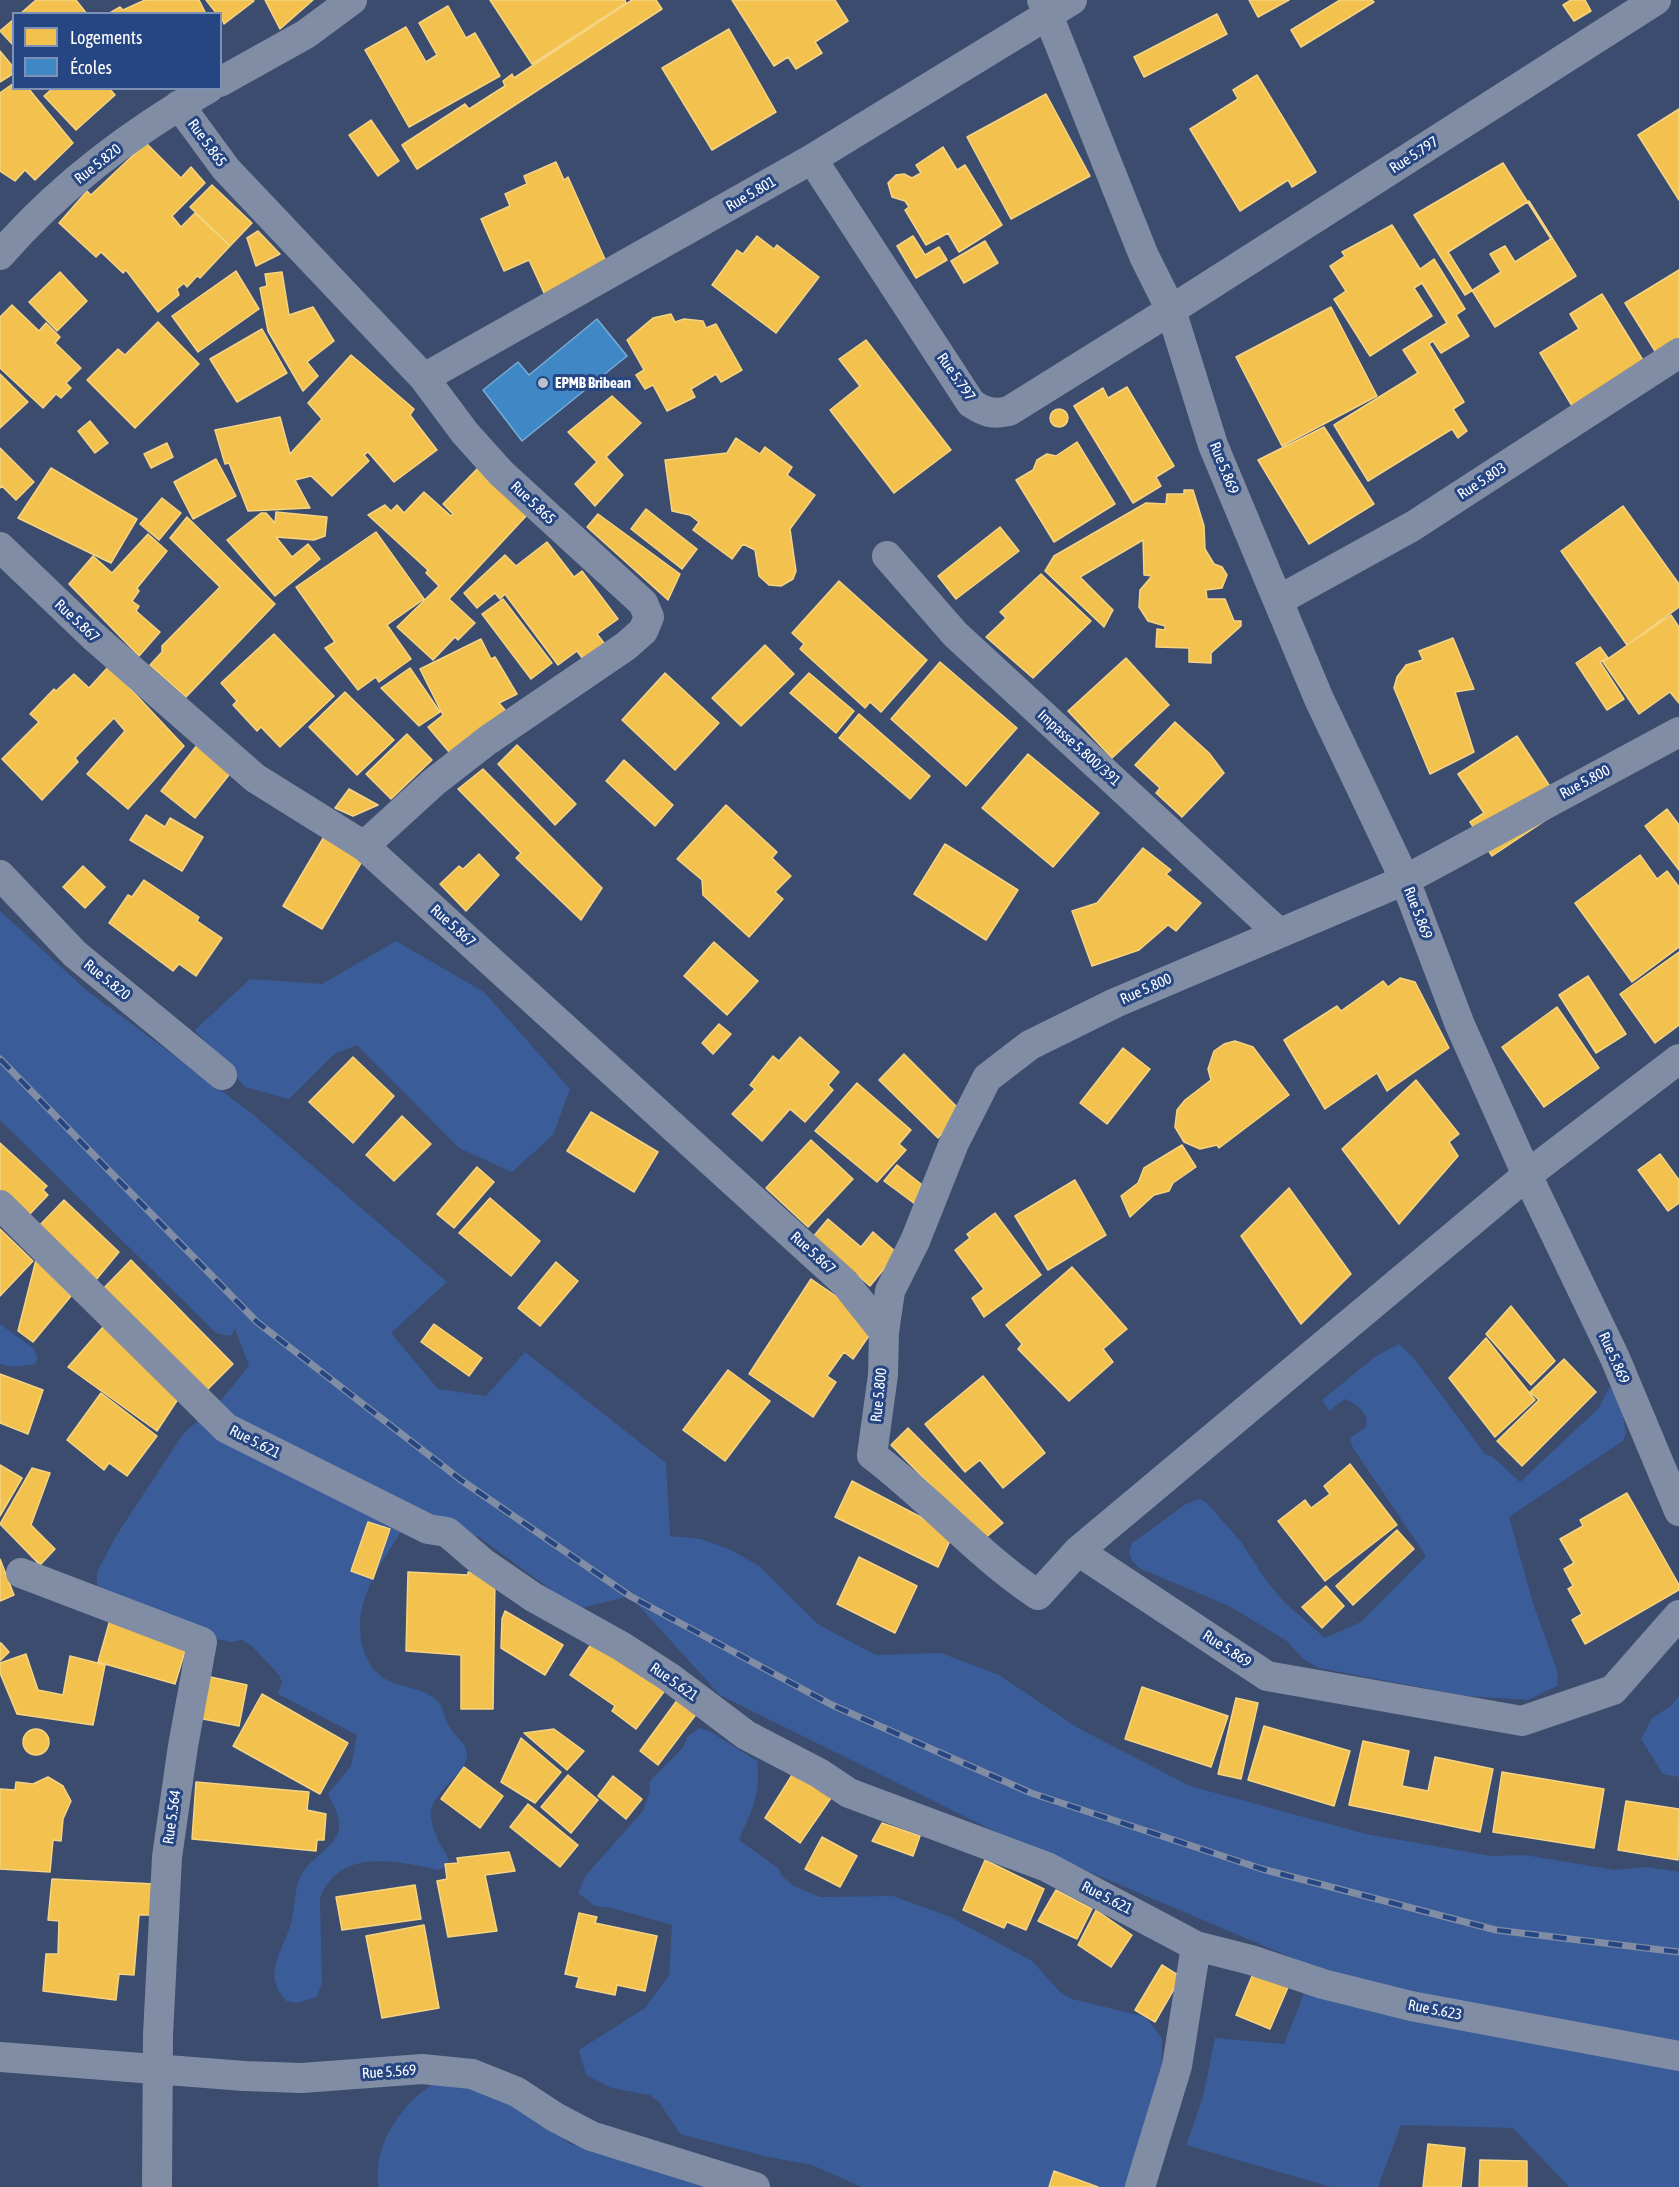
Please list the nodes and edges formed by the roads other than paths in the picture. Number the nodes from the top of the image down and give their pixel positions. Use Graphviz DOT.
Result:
graph roads {
  1 [pos="352,0"];
  2 [pos="1656,0"];
  3 [pos="1054,5"];
  4 [pos="222,81"];
  5 [pos="205,90"];
  6 [pos="179,105"];
  7 [pos="812,159"];
  8 [pos="5,240"];
  9 [pos="1171,310"];
  10 [pos="1679,353"];
  11 [pos="424,378"];
  12 [pos="0,547"];
  13 [pos="887,556"];
  14 [pos="1279,600"];
  15 [pos="1679,732"];
  16 [pos="364,846"];
  17 [pos="0,875"];
  18 [pos="1405,880"];
  19 [pos="1279,933"];
  20 [pos="1679,1059"];
  21 [pos="222,1076"];
  22 [pos="1527,1175"];
  23 [pos="0,1205"];
  24 [pos="884,1332"];
  25 [pos="1679,1511"];
  26 [pos="1078,1551"];
  27 [pos="21,1573"];
  28 [pos="1679,1615"];
  29 [pos="1196,1946"];
  30 [pos="1679,2056"];
  31 [pos="0,2057"];
  32 [pos="158,2070"];
  33 [pos="157,2187"];
  34 [pos="754,2187"];
  35 [pos="1140,2187"];
  1 -- 4 [label="street"];
  2 -- 9 [label="street, Rue 5.797"];
  3 -- 7 [label="street, Rue 5.801"];
  3 -- 9 [label="street"];
  5 -- 6 [label="street, Rue 5.820"];
  6 -- 8 [label="street, Rue 5.820"];
  6 -- 11 [label="street, Rue 5.865"];
  7 -- 9 [label="street, Rue 5.797"];
  7 -- 11 [label="street, Rue 5.801"];
  9 -- 14 [label="street, Rue 5.869"];
  10 -- 14 [label="street, Rue 5.803"];
  11 -- 16 [label="street, Rue 5.865"];
  12 -- 16 [label="street, Rue 5.867"];
  13 -- 19 [label="street, Impasse 5.800/391"];
  14 -- 18 [label="street, Rue 5.869"];
  15 -- 18 [label="street, Rue 5.800"];
  16 -- 24 [label="street, Rue 5.867"];
  17 -- 21 [label="street, Rue 5.820"];
  18 -- 19 [label="street, Rue 5.800"];
  18 -- 22 [label="street, Rue 5.869"];
  19 -- 24 [label="street, Rue 5.800"];
  20 -- 22 [label="street, Rue 5.800"];
  22 -- 25 [label="street, Rue 5.869"];
  22 -- 26 [label="street, Rue 5.800"];
  23 -- 29 [label="street, Rue 5.621"];
  24 -- 26 [label="street, Rue 5.800"];
  26 -- 28 [label="street, Rue 5.869"];
  27 -- 32 [label="street, Rue 5.564"];
  29 -- 30 [label="street, Rue 5.623"];
  29 -- 35 [label="street"];
  31 -- 32 [label="street, Rue 5.569"];
  32 -- 33 [label="street, Rue 5.564"];
  32 -- 34 [label="street, Rue 5.569"];
}
